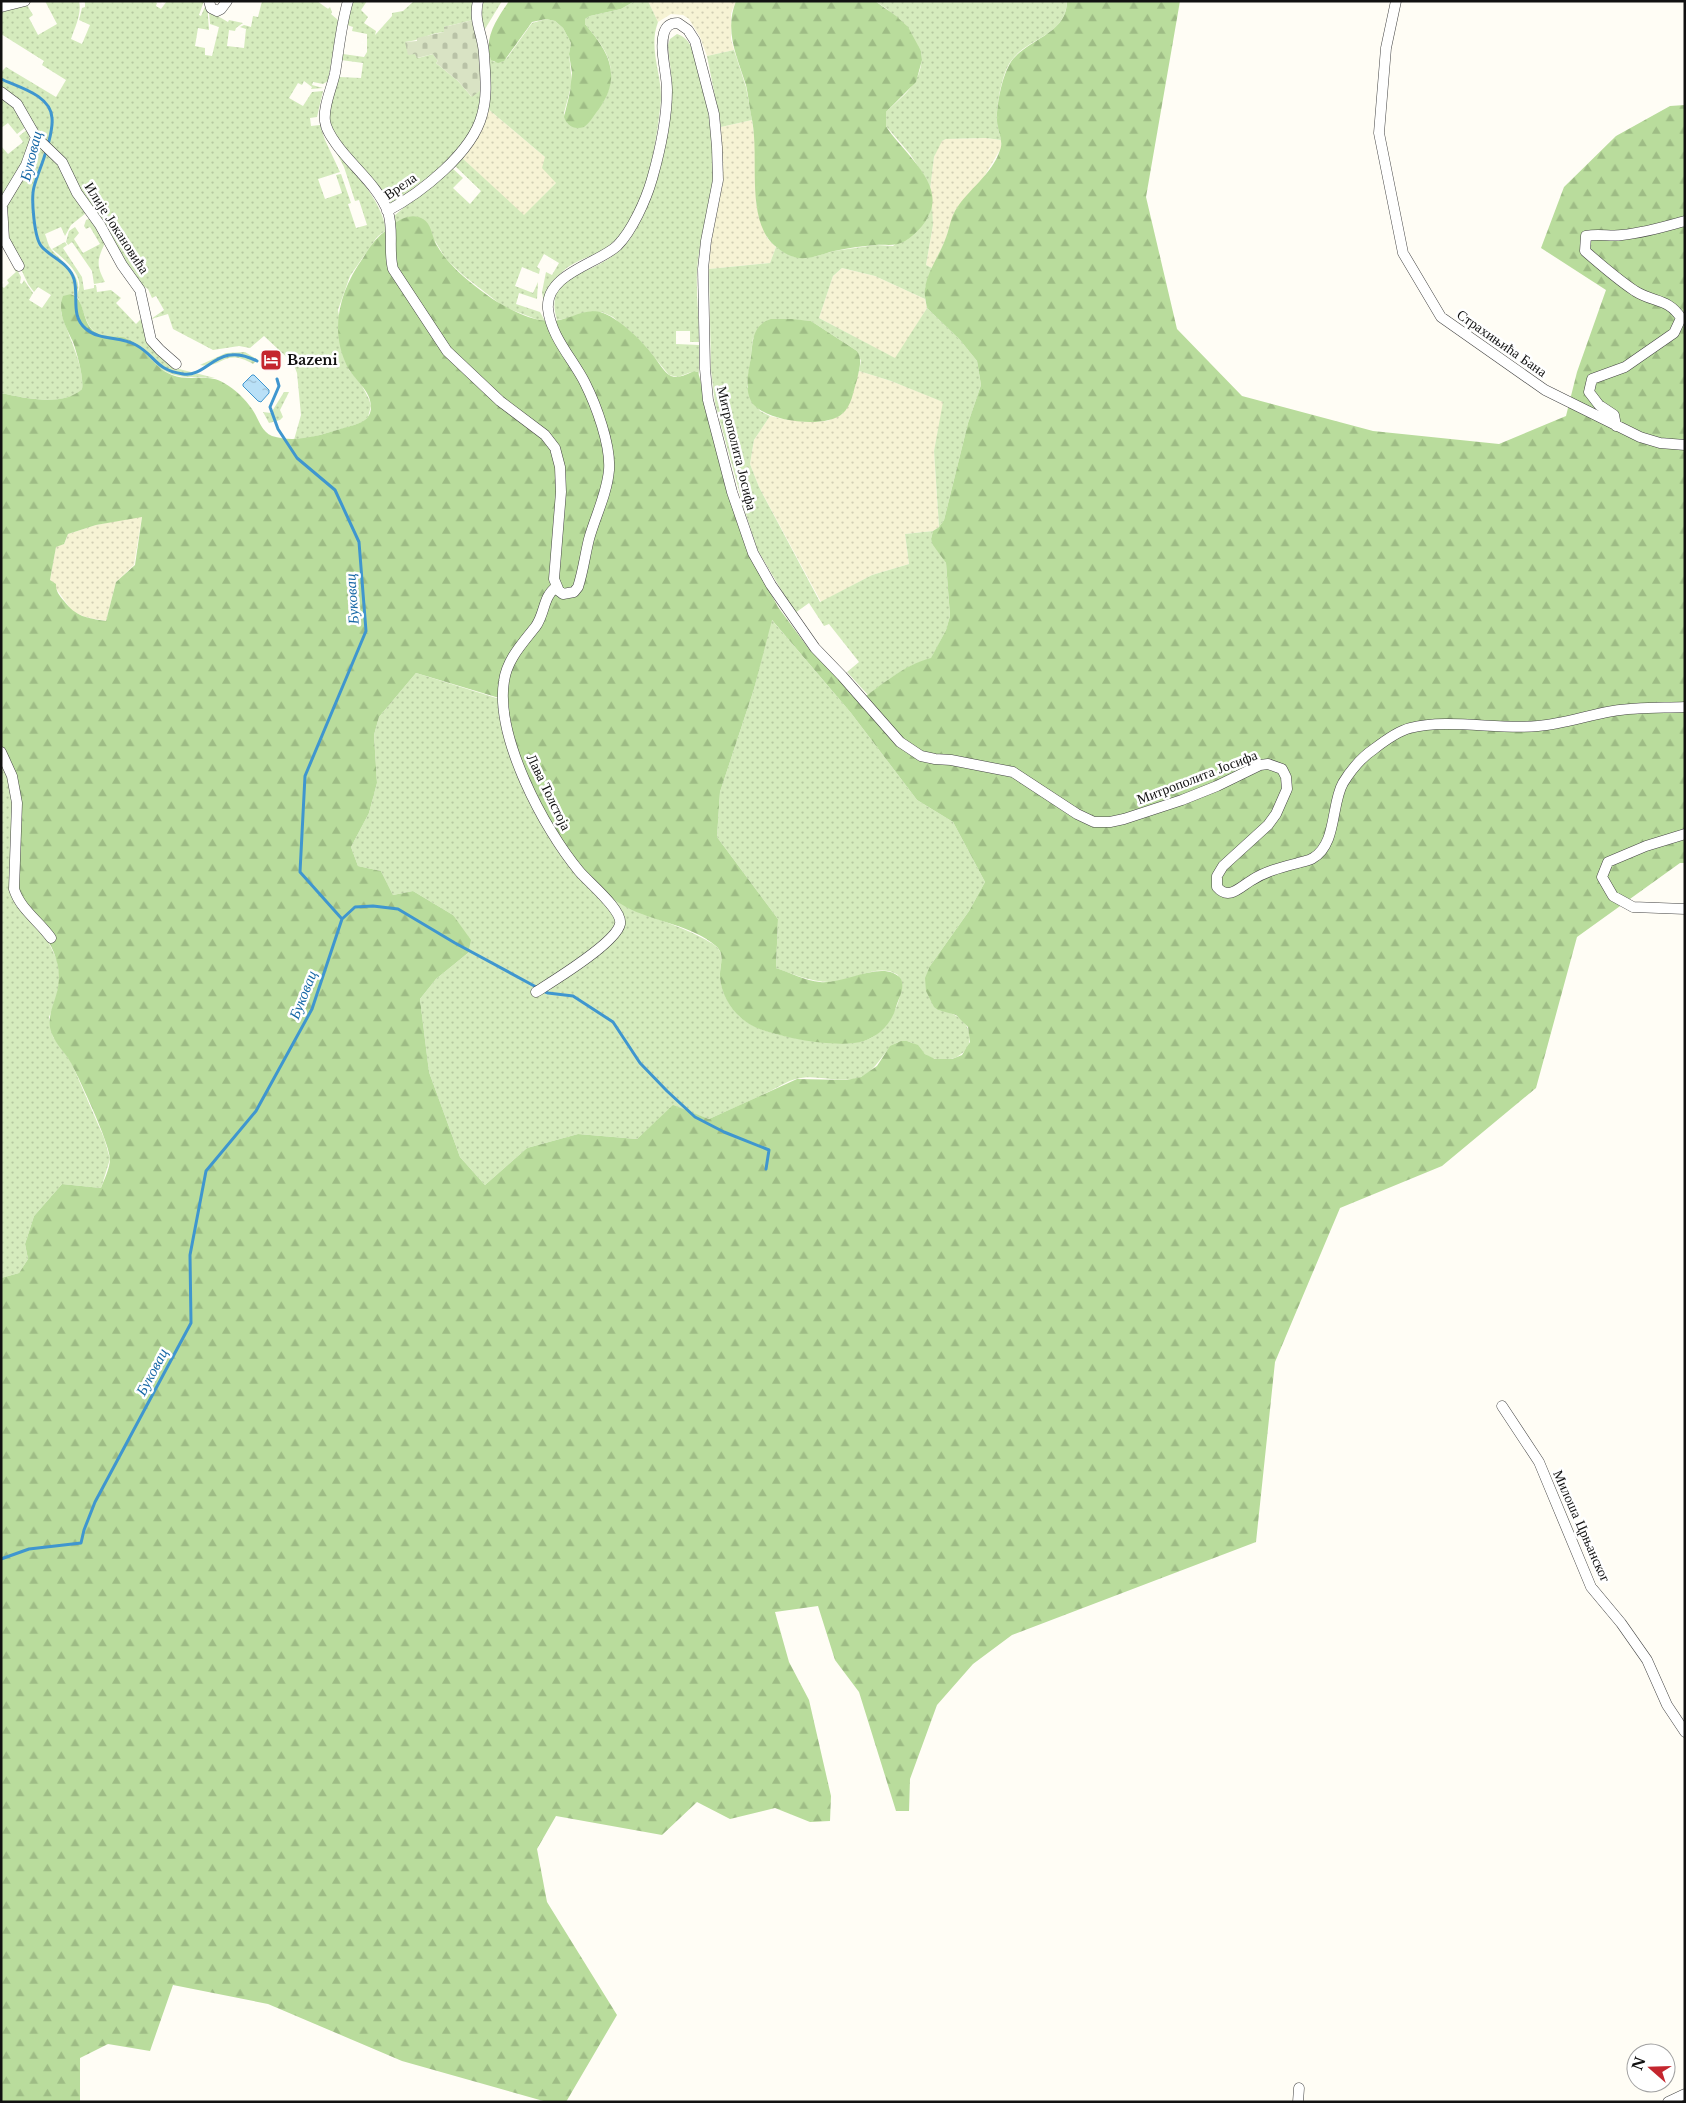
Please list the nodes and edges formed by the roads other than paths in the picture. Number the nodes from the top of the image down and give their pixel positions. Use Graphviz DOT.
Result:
graph roads {
  1 [pos="25,1"];
  2 [pos="209,1"];
  3 [pos="227,1"];
  4 [pos="348,1"];
  5 [pos="478,1"];
  6 [pos="1396,1"];
  7 [pos="1,7"];
  8 [pos="1,92"];
  9 [pos="36,137"];
  10 [pos="388,211"];
  11 [pos="1685,221"];
  12 [pos="20,266"];
  13 [pos="176,364"];
  14 [pos="1616,426"];
  15 [pos="1685,444"];
  16 [pos="556,587"];
  17 [pos="1685,706"];
  18 [pos="1,752"];
  19 [pos="1685,834"];
  20 [pos="1685,909"];
  21 [pos="52,938"];
  22 [pos="539,990"];
  23 [pos="1502,1406"];
  24 [pos="1685,1732"];
  25 [pos="1299,2088"];
  26 [pos="1685,2094"];
  27 [pos="1298,2102"];
  28 [pos="1668,2102"];
  1 -- 7 [label="street"];
  2 -- 3 [label="street"];
  4 -- 10 [label="street, Врела"];
  5 -- 10 [label="street, Врела"];
  6 -- 14 [label="street, Страхињића Бана"];
  8 -- 9 [label="street, Илије Јокановића"];
  9 -- 12 [label="street"];
  9 -- 13 [label="street, Илије Јокановића"];
  10 -- 16 [label="street"];
  11 -- 14 [label="street"];
  14 -- 15 [label="street, Страхињића Бана"];
  16 -- 17 [label="street, Митрополита Јосифа"];
  16 -- 22 [label="street, Лава Толстоја"];
  18 -- 21 [label="street"];
  19 -- 20 [label="street"];
  23 -- 24 [label="street, Милоша Црњанског"];
  25 -- 27 [label="street"];
  26 -- 28 [label="street"];
}
